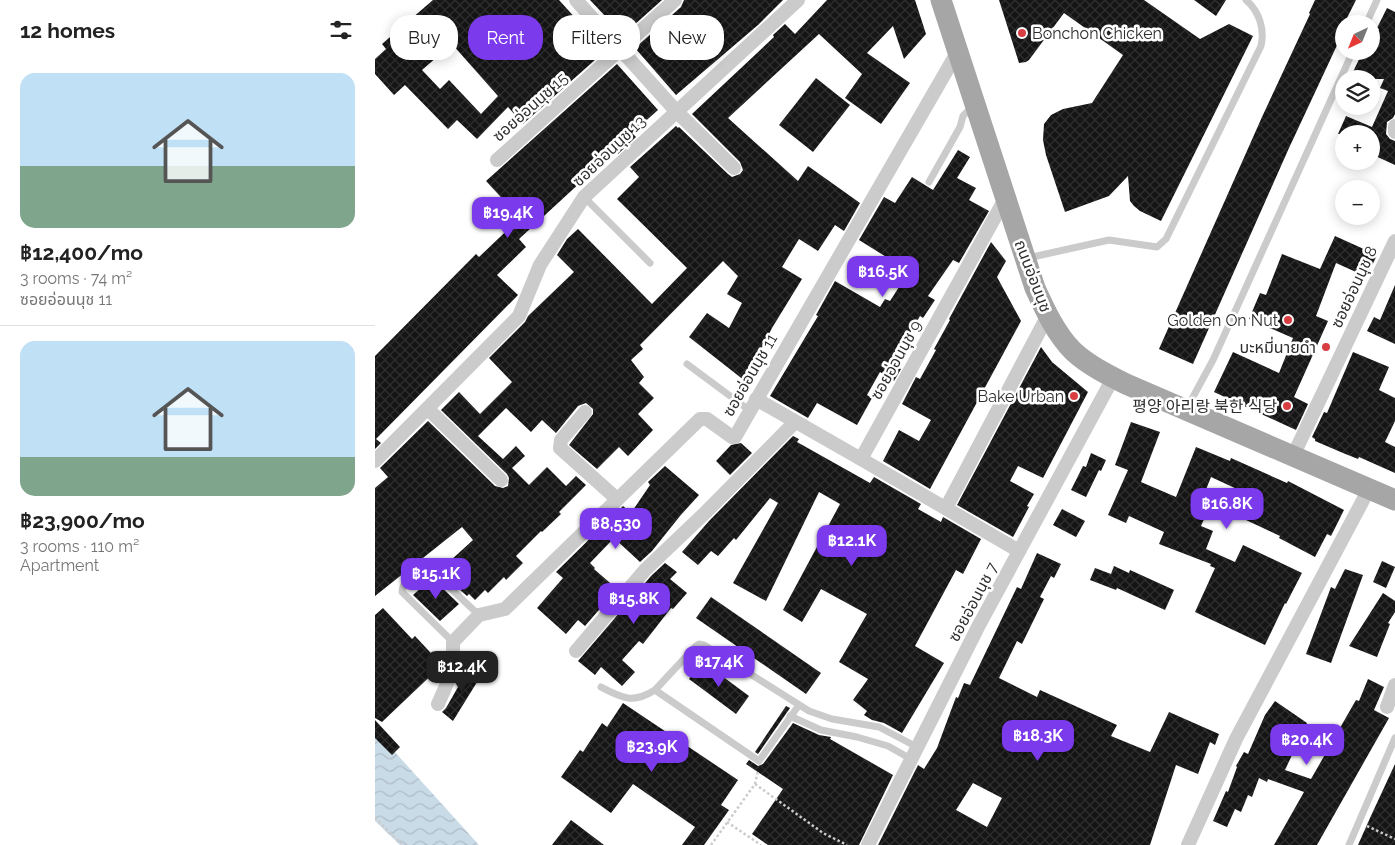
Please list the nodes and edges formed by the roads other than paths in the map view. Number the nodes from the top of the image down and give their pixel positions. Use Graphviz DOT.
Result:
graph roads {
  1 [pos="576,0"];
  2 [pos="675,0"];
  3 [pos="798,0"];
  4 [pos="941,0"];
  5 [pos="956,0"];
  6 [pos="1246,0"];
  7 [pos="1377,0"];
  8 [pos="590,15"];
  9 [pos="1370,15"];
  10 [pos="640,31"];
  11 [pos="957,51"];
  12 [pos="608,60"];
  13 [pos="632,60"];
  14 [pos="1349,60"];
  15 [pos="975,104"];
  16 [pos="677,112"];
  17 [pos="1395,126"];
  18 [pos="1395,132"];
  19 [pos="497,160"];
  20 [pos="734,168"];
  21 [pos="929,182"];
  22 [pos="585,197"];
  23 [pos="1005,199"];
  24 [pos="1395,241"];
  25 [pos="1032,257"];
  26 [pos="650,263"];
  27 [pos="1048,315"];
  28 [pos="687,364"];
  29 [pos="1113,378"];
  30 [pos="753,405"];
  31 [pos="1188,405"];
  32 [pos="428,409"];
  33 [pos="585,412"];
  34 [pos="795,422"];
  35 [pos="1296,450"];
  36 [pos="861,459"];
  37 [pos="375,462"];
  38 [pos="501,480"];
  39 [pos="1369,489"];
  40 [pos="1395,496"];
  41 [pos="617,499"];
  42 [pos="945,508"];
  43 [pos="1019,551"];
  44 [pos="479,615"];
  45 [pos="453,642"];
  46 [pos="576,651"];
  47 [pos="1395,685"];
  48 [pos="601,687"];
  49 [pos="655,690"];
  50 [pos="438,704"];
  51 [pos="799,705"];
  52 [pos="1387,707"];
  53 [pos="790,716"];
  54 [pos="1395,738"];
  55 [pos="914,753"];
  56 [pos="868,845"];
  57 [pos="1188,845"];
  58 [pos="1349,845"];
  1 -- 8 [label="street"];
  2 -- 10 [label="street, ซอยอ่อนนุช 15"];
  3 -- 16 [label="street, ซอยอ่อนนุช 13"];
  4 -- 11 [label="main road, ถนนอ่อนนุช"];
  5 -- 25 [label="main road, ถนนอ่อนนุช"];
  6 -- 25 [label="lane"];
  7 -- 9 [label="lane"];
  11 -- 15 [label="main road, ถนนอ่อนนุช"];
  11 -- 30 [label="street, ซอยอ่อนนุช 11"];
  12 -- 19 [label="street, ซอยอ่อนนุช 15"];
  13 -- 16 [label="street"];
  14 -- 31 [label="lane"];
  15 -- 21 [label="lane"];
  15 -- 23 [label="main road, ถนนอ่อนนุช"];
  16 -- 20 [label="street"];
  16 -- 22 [label="street, ซอยอ่อนนุช 13"];
  17 -- 18 [label="street"];
  22 -- 26 [label="lane"];
  22 -- 32 [label="street, ซอยอ่อนนุช 13"];
  23 -- 25 [label="main road, ถนนอ่อนนุช"];
  23 -- 36 [label="street, ซอยอ่อนนุช 9"];
  24 -- 35 [label="street, ซอยอ่อนนุช 8"];
  25 -- 27 [label="main road, ถนนอ่อนนุช"];
  25 -- 31 [label="main road, ถนนอ่อนนุช"];
  27 -- 29 [label="main road, ถนนอ่อนนุช"];
  27 -- 42 [label="street"];
  28 -- 30 [label="lane"];
  29 -- 31 [label="main road, ถนนอ่อนนุช"];
  29 -- 43 [label="street, ซอยอ่อนนุช 7"];
  30 -- 34 [label="street"];
  30 -- 41 [label="street, ซอยอ่อนนุช 11"];
  31 -- 35 [label="main road, ถนนอ่อนนุช"];
  32 -- 37 [label="street, ซอยอ่อนนุช 13"];
  32 -- 38 [label="street"];
  33 -- 41 [label="street"];
  34 -- 36 [label="street"];
  34 -- 46 [label="street"];
  35 -- 39 [label="main road, ถนนอ่อนนุช"];
  35 -- 40 [label="main road, ถนนอ่อนนุช"];
  36 -- 42 [label="street"];
  39 -- 40 [label="main road, ถนนอ่อนนุช"];
  39 -- 57 [label="street"];
  41 -- 44 [label="street, ซอยอ่อนนุช 11"];
  42 -- 43 [label="street"];
  43 -- 55 [label="street, ซอยอ่อนนุช 7"];
  44 -- 45 [label="street"];
  44 -- 45 [label="lane"];
  45 -- 50 [label="street"];
  47 -- 52 [label="street"];
  48 -- 49 [label="lane"];
  49 -- 51 [label="lane"];
  49 -- 53 [label="lane"];
  51 -- 53 [label="lane"];
  51 -- 55 [label="lane"];
  53 -- 55 [label="lane"];
  54 -- 58 [label="lane"];
  55 -- 56 [label="street, ซอยอ่อนนุช 7"];
}
